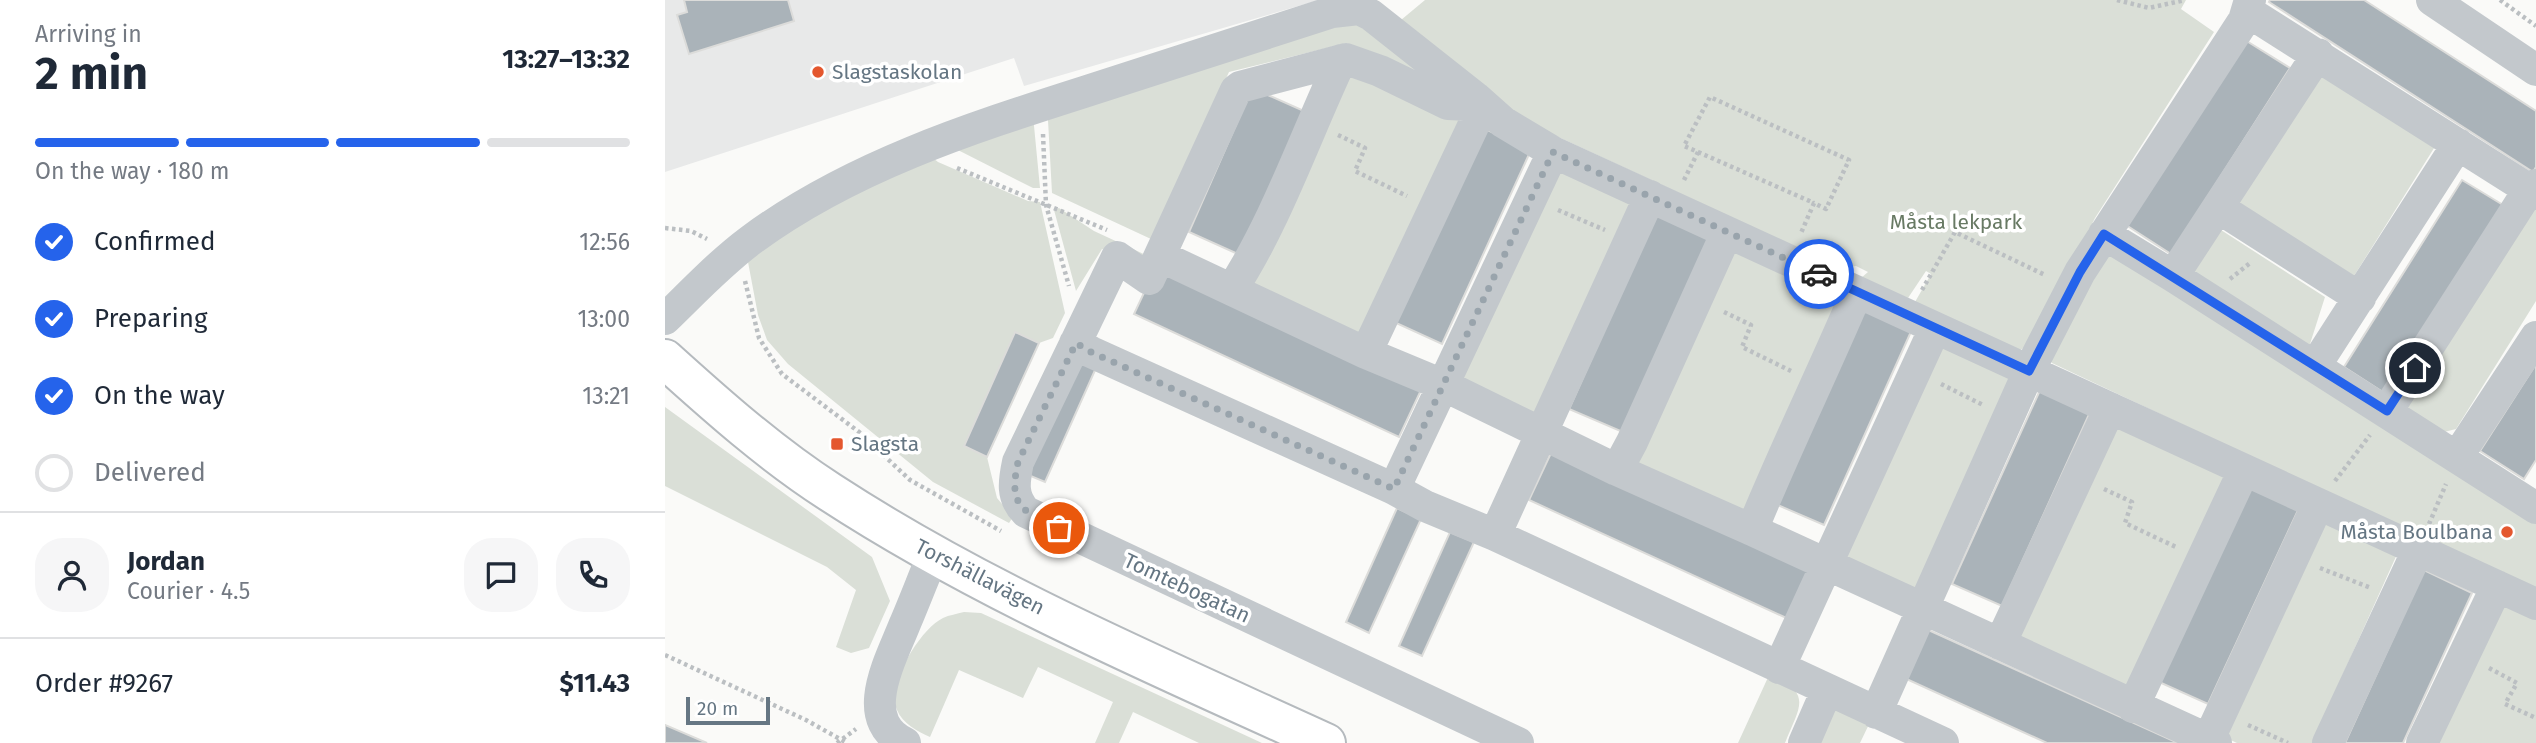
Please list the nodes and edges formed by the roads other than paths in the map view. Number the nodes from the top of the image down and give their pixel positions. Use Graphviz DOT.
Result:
graph roads {
  1 [pos="2433,0"];
  2 [pos="2248,5"];
  3 [pos="2318,54"];
  4 [pos="1341,60"];
  5 [pos="2536,70"];
  6 [pos="1476,98"];
  7 [pos="2458,144"];
  8 [pos="1553,152"];
  9 [pos="2534,190"];
  10 [pos="1660,201"];
  11 [pos="2219,208"];
  12 [pos="1727,232"];
  13 [pos="2104,234"];
  14 [pos="1160,257"];
  15 [pos="2184,283"];
  16 [pos="1232,289"];
  17 [pos="1857,292"];
  18 [pos="2360,298"];
  19 [pos="665,319"];
  20 [pos="1922,322"];
  21 [pos="2536,337"];
  22 [pos="1076,343"];
  23 [pos="1366,352"];
  24 [pos="665,359"];
  25 [pos="2315,366"];
  26 [pos="2029,371"];
  27 [pos="1443,384"];
  28 [pos="2110,408"];
  29 [pos="2387,411"];
  30 [pos="1541,433"];
  31 [pos="2458,457"];
  32 [pos="1617,470"];
  33 [pos="2244,470"];
  34 [pos="1394,489"];
  35 [pos="2533,499"];
  36 [pos="2318,504"];
  37 [pos="1752,530"];
  38 [pos="1495,535"];
  39 [pos="2418,550"];
  40 [pos="933,555"];
  41 [pos="1827,564"];
  42 [pos="2497,586"];
  43 [pos="2536,604"];
  44 [pos="1923,609"];
  45 [pos="2000,644"];
  46 [pos="1779,668"];
  47 [pos="1827,690"];
  48 [pos="2133,706"];
  49 [pos="1876,713"];
  50 [pos="2213,735"];
  51 [pos="905,743"];
  52 [pos="1326,743"];
  53 [pos="1518,743"];
  54 [pos="1804,743"];
  55 [pos="1943,743"];
  56 [pos="2328,743"];
  57 [pos="2422,743"];
  1 -- 5 [label="street"];
  2 -- 3 [label="street"];
  2 -- 13 [label="street"];
  3 -- 7 [label="street"];
  3 -- 11 [label="street"];
  4 -- 6 [label="street"];
  4 -- 14 [label="street"];
  4 -- 16 [label="street"];
  6 -- 8 [label="street"];
  6 -- 19 [label="street"];
  6 -- 23 [label="street"];
  7 -- 9 [label="street"];
  7 -- 18 [label="street"];
  8 -- 10 [label="street"];
  8 -- 27 [label="street"];
  9 -- 29 [label="street"];
  10 -- 12 [label="street"];
  10 -- 30 [label="street"];
  11 -- 15 [label="street"];
  11 -- 18 [label="street"];
  12 -- 17 [label="street"];
  12 -- 32 [label="street"];
  13 -- 15 [label="street"];
  13 -- 26 [label="street"];
  14 -- 16 [label="street"];
  14 -- 22 [label="street, Tomtebogatan"];
  15 -- 25 [label="street"];
  16 -- 23 [label="street"];
  17 -- 20 [label="street"];
  17 -- 37 [label="street"];
  18 -- 25 [label="street"];
  20 -- 26 [label="street"];
  20 -- 41 [label="street"];
  21 -- 31 [label="street"];
  22 -- 34 [label="street"];
  22 -- 53 [label="street, Tomtebogatan"];
  23 -- 27 [label="street"];
  24 -- 40 [label="main road, Torshällavägen"];
  25 -- 29 [label="street"];
  26 -- 28 [label="street"];
  26 -- 44 [label="street"];
  27 -- 30 [label="street"];
  27 -- 34 [label="street"];
  28 -- 33 [label="street"];
  28 -- 45 [label="street"];
  29 -- 31 [label="street"];
  30 -- 32 [label="street"];
  30 -- 38 [label="street"];
  31 -- 35 [label="street"];
  32 -- 37 [label="street"];
  33 -- 36 [label="street"];
  33 -- 48 [label="street"];
  34 -- 38 [label="street"];
  36 -- 39 [label="street"];
  36 -- 50 [label="street"];
  37 -- 41 [label="street"];
  38 -- 46 [label="street"];
  39 -- 42 [label="street"];
  39 -- 56 [label="street"];
  40 -- 51 [label="street"];
  40 -- 52 [label="main road, Torshällavägen"];
  41 -- 44 [label="street"];
  41 -- 46 [label="street"];
  42 -- 43 [label="street"];
  42 -- 57 [label="street"];
  44 -- 45 [label="street"];
  44 -- 49 [label="street"];
  45 -- 48 [label="street"];
  46 -- 47 [label="street"];
  47 -- 49 [label="street"];
  47 -- 54 [label="street"];
  48 -- 50 [label="street"];
  49 -- 55 [label="street"];
}
